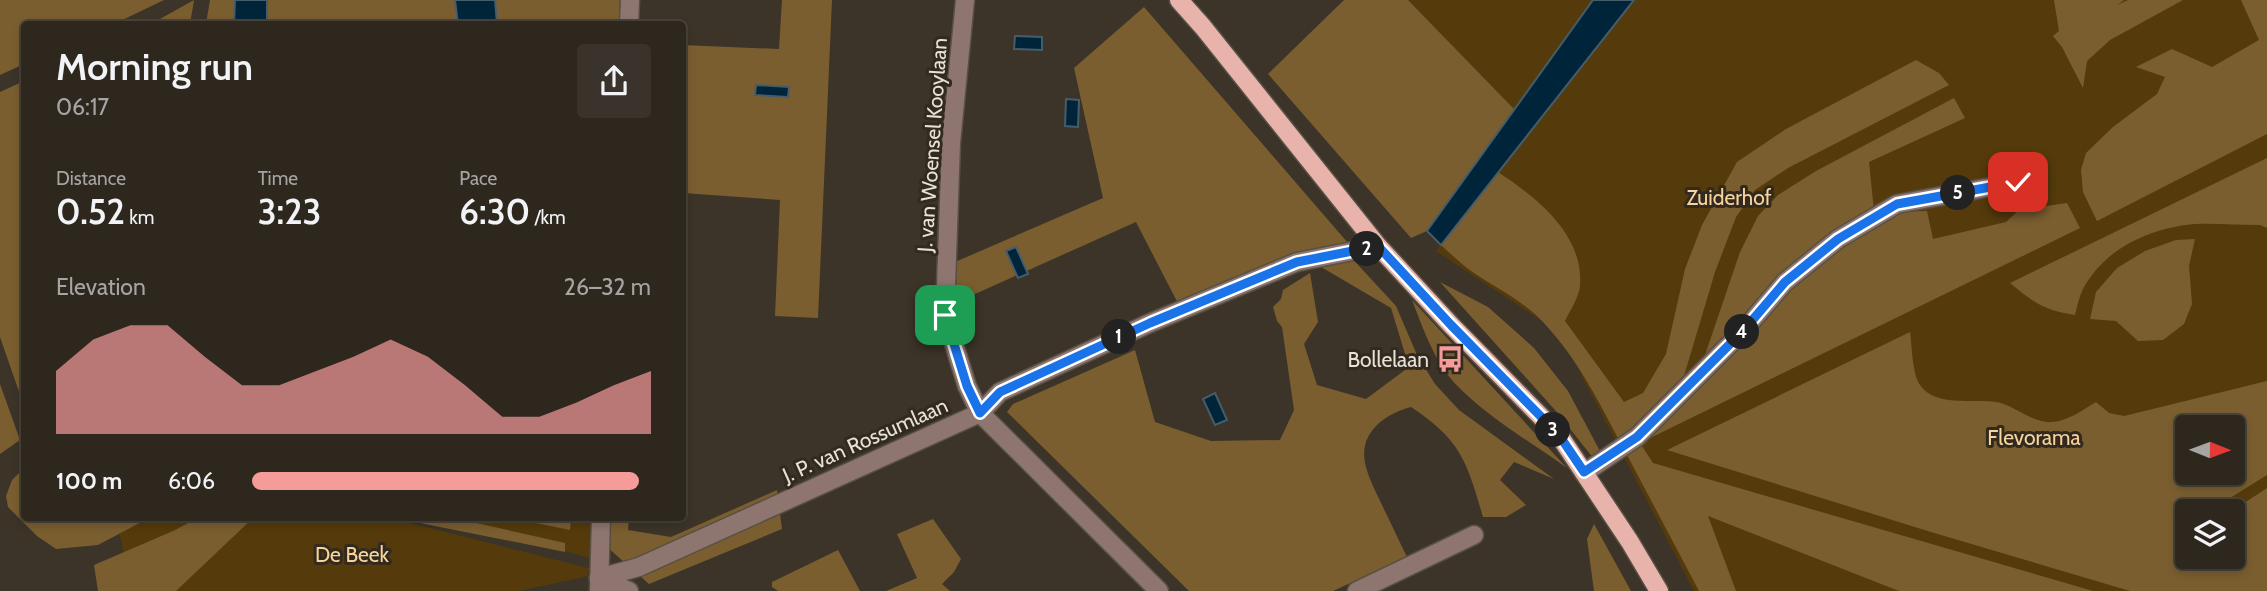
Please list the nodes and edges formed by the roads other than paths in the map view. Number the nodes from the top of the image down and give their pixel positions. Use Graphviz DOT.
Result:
graph roads {
  1 [pos="630,0"];
  2 [pos="965,0"];
  3 [pos="1179,0"];
  4 [pos="629,21"];
  5 [pos="2018,182"];
  6 [pos="1378,246"];
  7 [pos="980,413"];
  8 [pos="1584,472"];
  9 [pos="601,521"];
  10 [pos="1474,535"];
  11 [pos="599,584"];
  12 [pos="629,591"];
  13 [pos="1159,591"];
  14 [pos="1357,591"];
  15 [pos="1659,591"];
  1 -- 4 [label="street"];
  2 -- 7 [label="street, J. van Woensel Kooylaan"];
  3 -- 6 [label="main road"];
  5 -- 8 [label="street"];
  6 -- 7 [label="street, J. P. van Rossumlaan"];
  6 -- 8 [label="main road"];
  7 -- 11 [label="street, J. P. van Rossumlaan"];
  7 -- 13 [label="street, J. van Woensel Kooylaan"];
  8 -- 15 [label="main road"];
  9 -- 11 [label="street"];
  10 -- 14 [label="street"];
  11 -- 12 [label="street"];
}
